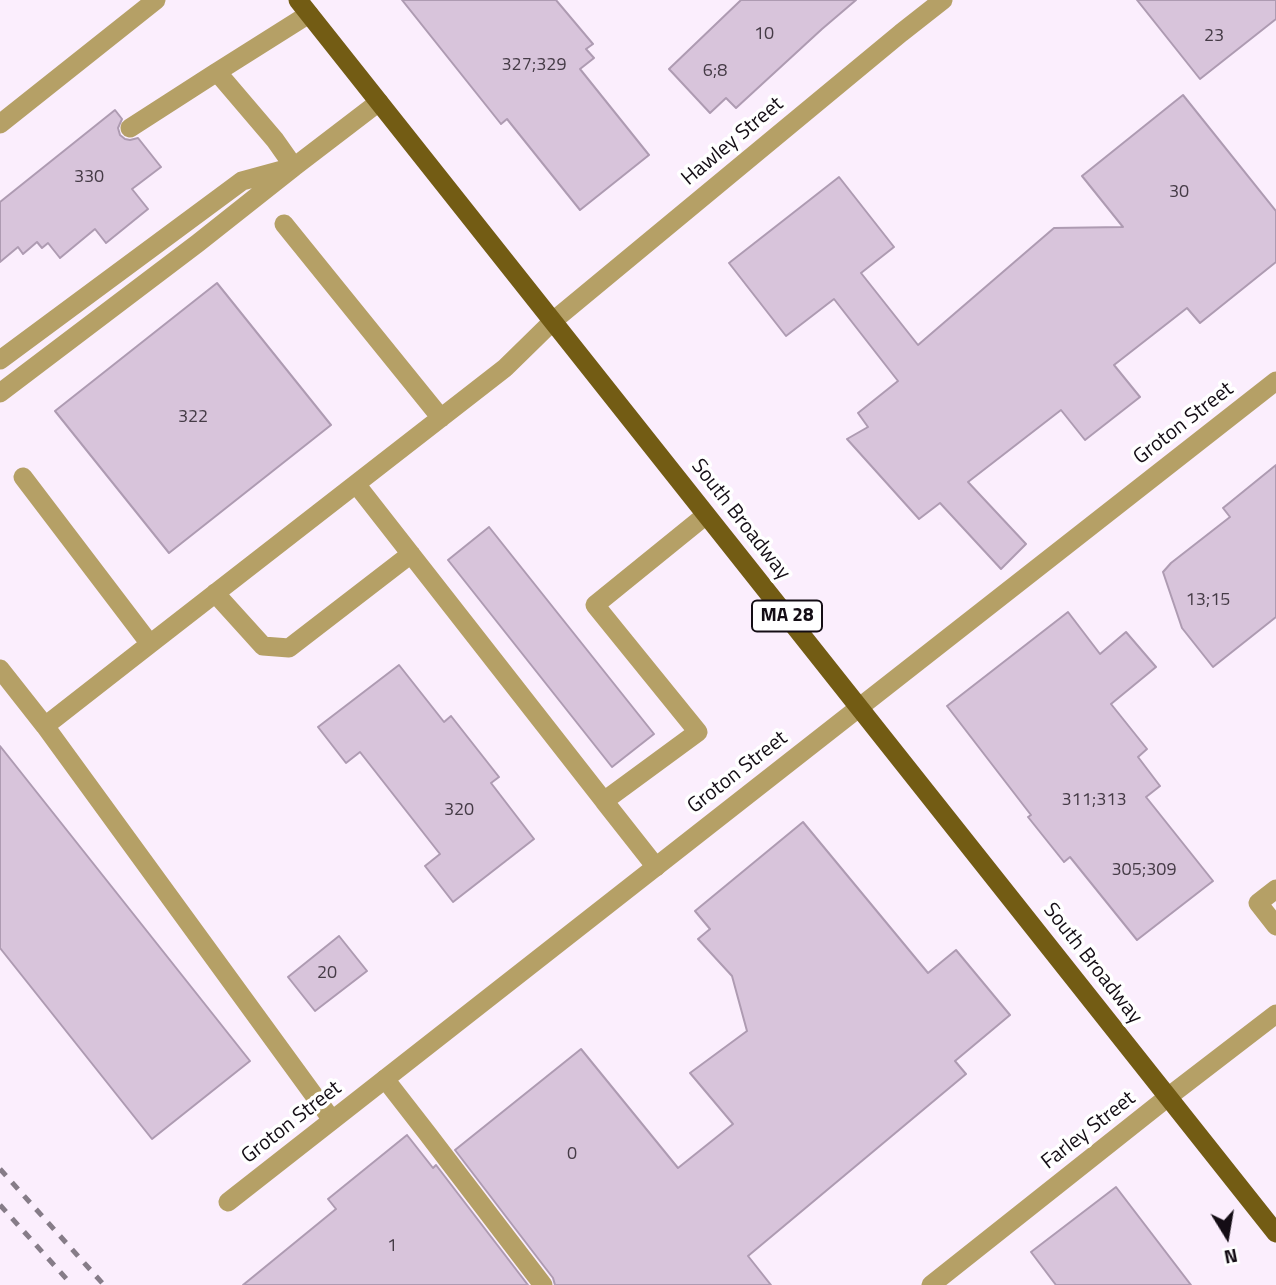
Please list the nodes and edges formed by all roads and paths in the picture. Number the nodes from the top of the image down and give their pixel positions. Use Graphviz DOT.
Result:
graph roads {
  1 [pos="156,0"];
  2 [pos="943,0"];
  3 [pos="303,7"];
  4 [pos="217,72"];
  5 [pos="379,102"];
  6 [pos="0,124"];
  7 [pos="130,128"];
  8 [pos="294,167"];
  9 [pos="284,224"];
  10 [pos="553,321"];
  11 [pos="0,360"];
  12 [pos="1276,381"];
  13 [pos="0,393"];
  14 [pos="441,418"];
  15 [pos="23,477"];
  16 [pos="356,484"];
  17 [pos="706,515"];
  18 [pos="411,554"];
  19 [pos="215,593"];
  20 [pos="150,644"];
  21 [pos="0,669"];
  22 [pos="859,707"];
  23 [pos="45,726"];
  24 [pos="604,801"];
  25 [pos="656,867"];
  26 [pos="1276,889"];
  27 [pos="1276,926"];
  28 [pos="1276,1014"];
  29 [pos="385,1079"];
  30 [pos="1168,1097"];
  31 [pos="332,1120"];
  32 [pos="228,1202"];
  33 [pos="1276,1233"];
  34 [pos="543,1285"];
  35 [pos="931,1285"];
  1 -- 6 [label="street"];
  2 -- 10 [label="street, Hawley Street"];
  3 -- 4 [label="street"];
  3 -- 5 [label="main road, South Broadway / MA 28"];
  4 -- 7 [label="street"];
  4 -- 8 [label="street"];
  5 -- 8 [label="street"];
  5 -- 10 [label="main road, South Broadway / MA 28"];
  8 -- 11 [label="street"];
  8 -- 13 [label="street"];
  9 -- 14 [label="street"];
  10 -- 14 [label="street, Hawley Street"];
  10 -- 17 [label="main road, South Broadway / MA 28"];
  12 -- 22 [label="street, Groton Street"];
  14 -- 16 [label="street, Hawley Street"];
  15 -- 20 [label="street"];
  16 -- 18 [label="street"];
  16 -- 19 [label="street, Hawley Street"];
  17 -- 22 [label="main road, South Broadway / MA 28"];
  17 -- 24 [label="street"];
  18 -- 19 [label="street"];
  18 -- 24 [label="street"];
  19 -- 20 [label="street, Hawley Street"];
  20 -- 23 [label="street, Hawley Street"];
  21 -- 23 [label="street"];
  22 -- 25 [label="street, Groton Street"];
  22 -- 30 [label="main road, South Broadway / MA 28"];
  23 -- 31 [label="street"];
  24 -- 25 [label="street"];
  25 -- 29 [label="street, Groton Street"];
  26 -- 27 [label="street"];
  28 -- 30 [label="street, Farley Street"];
  29 -- 31 [label="street, Groton Street"];
  29 -- 34 [label="street"];
  30 -- 33 [label="main road, South Broadway / MA 28"];
  30 -- 35 [label="street, Farley Street"];
  31 -- 32 [label="street, Groton Street"];
}
